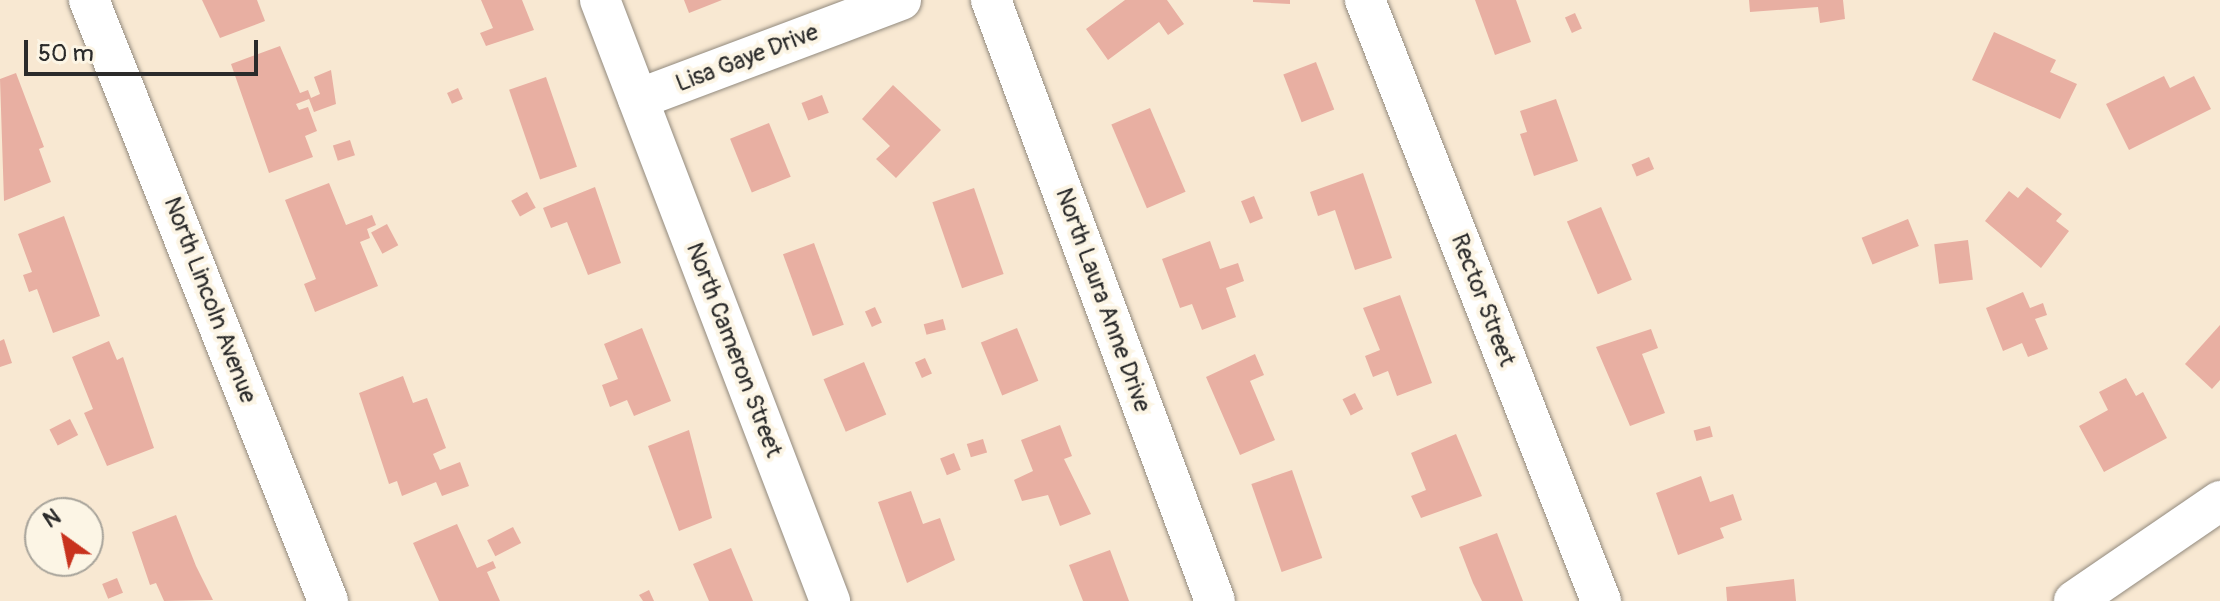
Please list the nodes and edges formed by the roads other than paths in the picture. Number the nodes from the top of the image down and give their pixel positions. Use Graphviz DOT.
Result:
graph roads {
  1 [pos="89,0"];
  2 [pos="600,0"];
  3 [pos="901,0"];
  4 [pos="991,0"];
  5 [pos="1365,0"];
  6 [pos="638,99"];
  7 [pos="2220,501"];
  8 [pos="328,601"];
  9 [pos="830,601"];
  10 [pos="1215,601"];
  11 [pos="1601,601"];
  12 [pos="2074,601"];
  1 -- 8 [label="street, North Lincoln Avenue"];
  2 -- 6 [label="street, North Cameron Street"];
  3 -- 6 [label="street, Lisa Gaye Drive"];
  4 -- 10 [label="street, North Laura Anne Drive"];
  5 -- 11 [label="street, Rector Street"];
  6 -- 9 [label="street, North Cameron Street"];
  7 -- 12 [label="street"];
}
